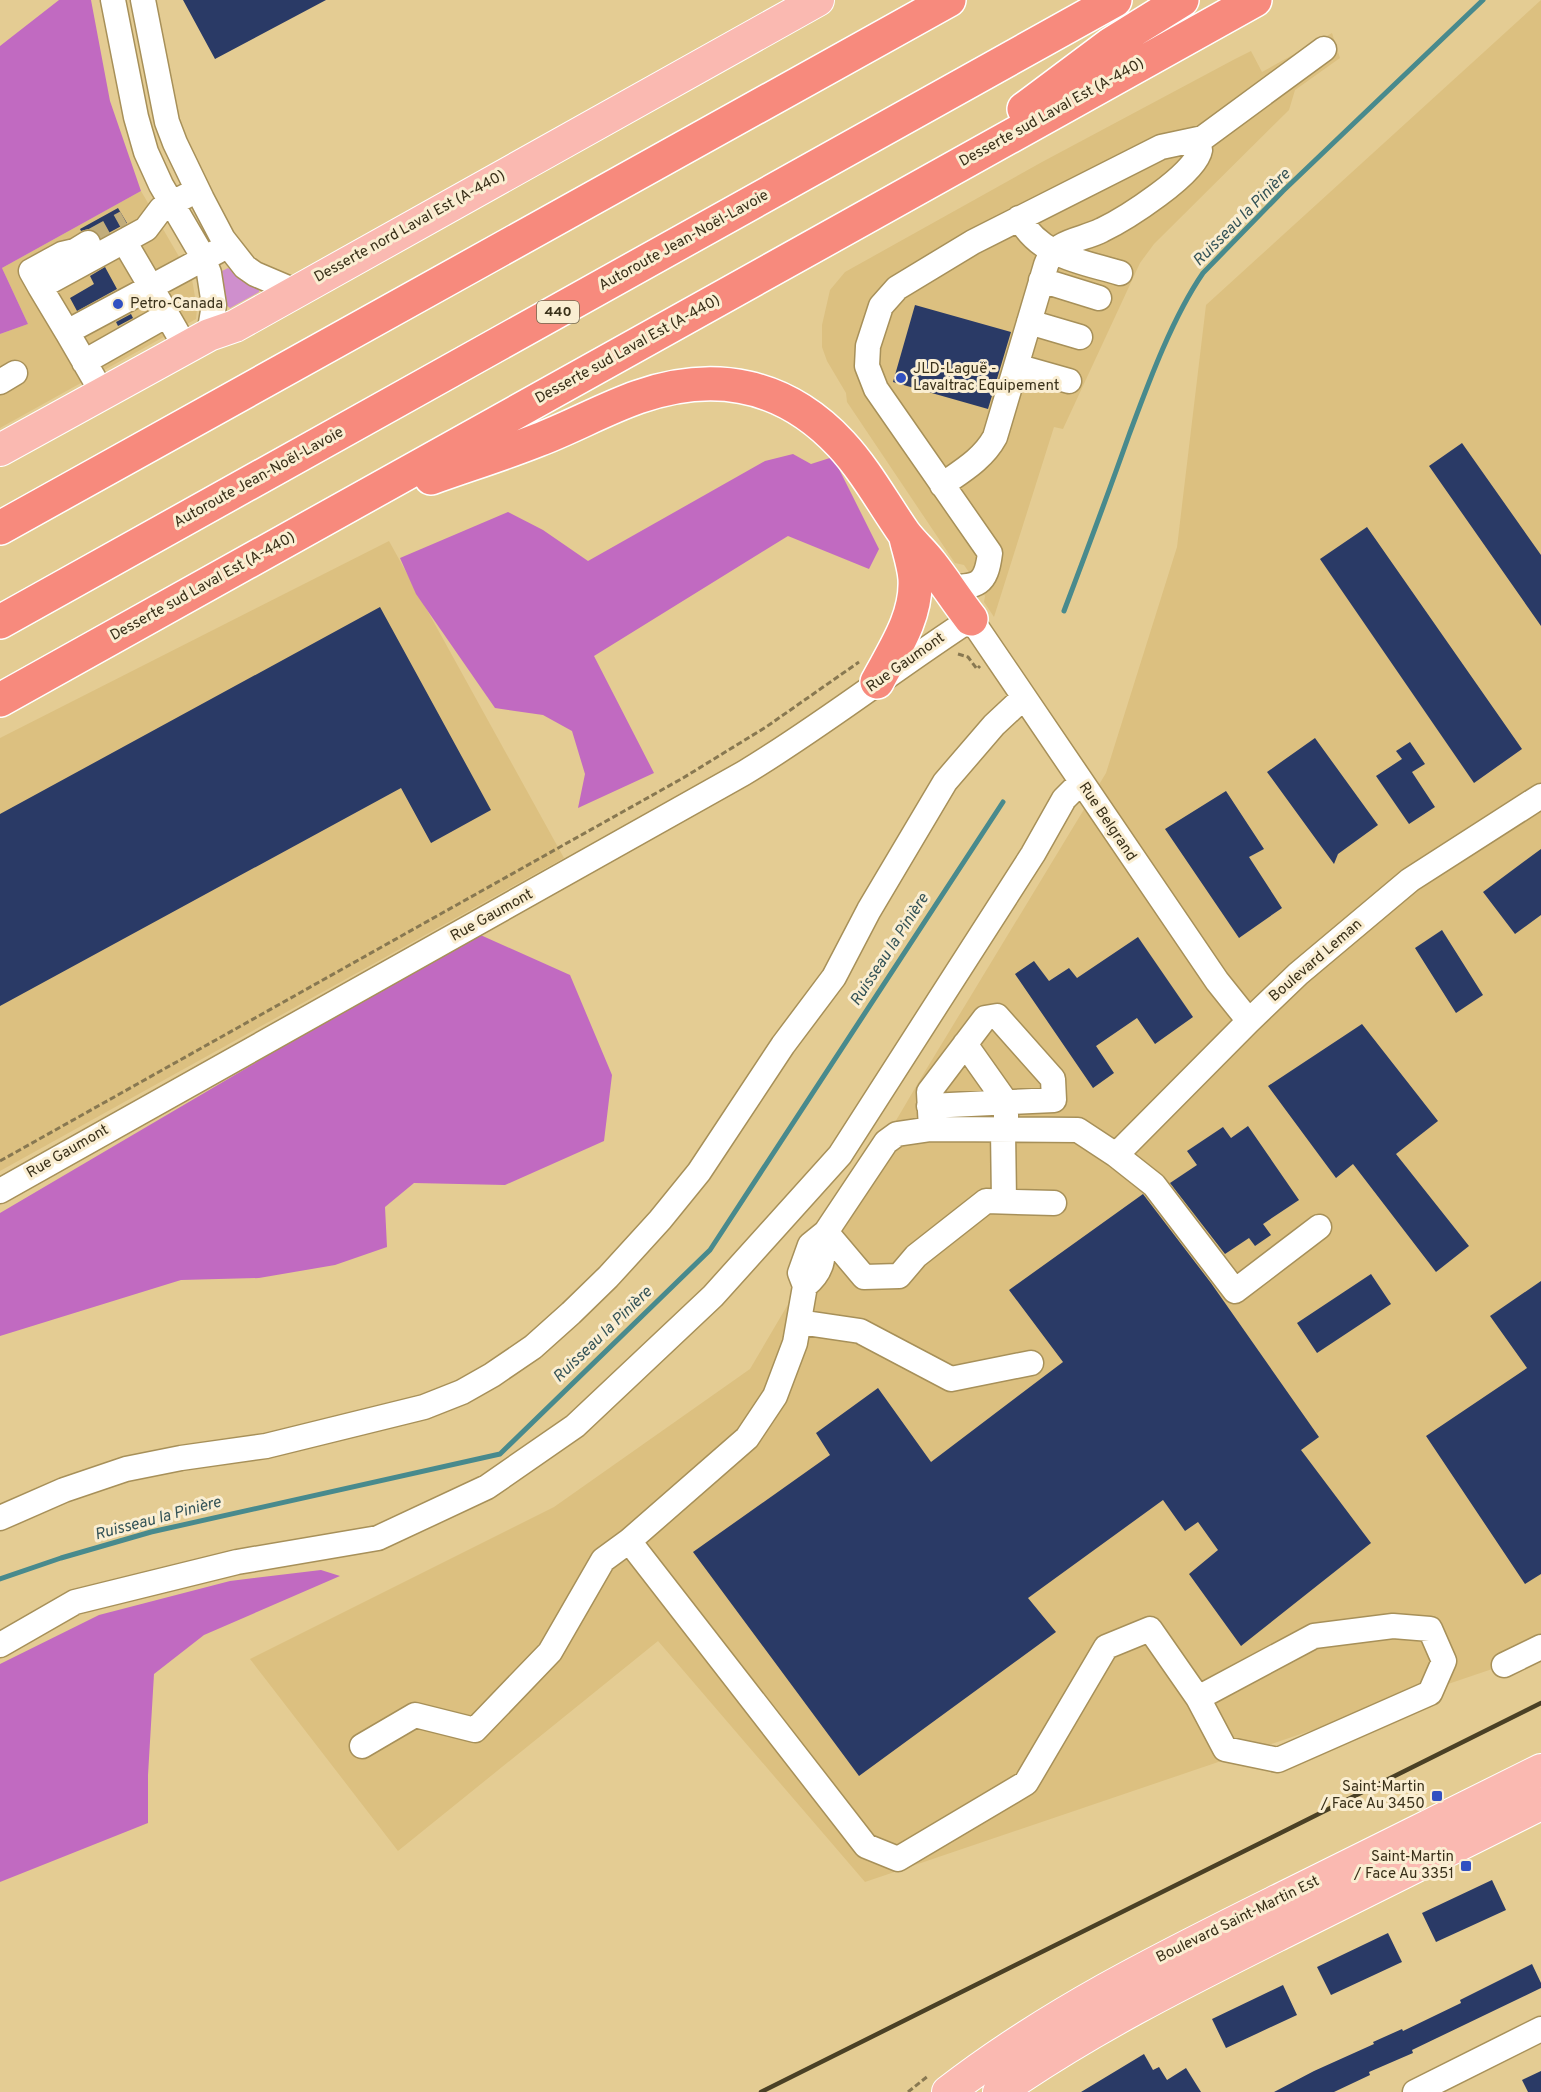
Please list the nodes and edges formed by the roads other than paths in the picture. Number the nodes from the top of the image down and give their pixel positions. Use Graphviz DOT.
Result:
graph roads {
  1 [pos="113,0"];
  2 [pos="143,0"];
  3 [pos="818,0"];
  4 [pos="949,0"];
  5 [pos="1115,0"];
  6 [pos="1182,0"];
  7 [pos="1255,0"];
  8 [pos="1324,49"];
  9 [pos="1195,141"];
  10 [pos="919,187"];
  11 [pos="197,190"];
  12 [pos="166,206"];
  13 [pos="1019,218"];
  14 [pos="125,231"];
  15 [pos="88,243"];
  16 [pos="228,246"];
  17 [pos="1052,252"];
  18 [pos="204,258"];
  19 [pos="1120,273"];
  20 [pos="1041,280"];
  21 [pos="40,287"];
  22 [pos="151,287"];
  23 [pos="295,291"];
  24 [pos="1099,298"];
  25 [pos="167,315"];
  26 [pos="1029,322"];
  27 [pos="67,332"];
  28 [pos="1080,337"];
  29 [pos="198,341"];
  30 [pos="84,362"];
  31 [pos="1016,366"];
  32 [pos="1069,381"];
  33 [pos="103,394"];
  34 [pos="0,450"];
  35 [pos="942,485"];
  36 [pos="342,510"];
  37 [pos="0,528"];
  38 [pos="906,536"];
  39 [pos="959,587"];
  40 [pos="971,619"];
  41 [pos="0,622"];
  42 [pos="869,672"];
  43 [pos="1024,697"];
  44 [pos="0,700"];
  45 [pos="1080,783"];
  46 [pos="1541,796"];
  47 [pos="1249,1021"];
  48 [pos="965,1044"];
  49 [pos="1006,1102"];
  50 [pos="930,1118"];
  51 [pos="1003,1130"];
  52 [pos="1116,1155"];
  53 [pos="0,1191"];
  54 [pos="1004,1201"];
  55 [pos="1054,1203"];
  56 [pos="1319,1227"];
  57 [pos="823,1235"];
  58 [pos="799,1322"];
  59 [pos="1031,1363"];
  60 [pos="0,1518"];
  61 [pos="629,1541"];
  62 [pos="0,1645"];
  63 [pos="1541,1647"];
  64 [pos="1504,1665"];
  65 [pos="1198,1698"];
  66 [pos="362,1746"];
  67 [pos="1541,1770"];
  68 [pos="1541,1804"];
  69 [pos="1541,2029"];
  70 [pos="948,2092"];
  71 [pos="999,2092"];
  72 [pos="1415,2092"];
  1 -- 12 [label="street"];
  2 -- 11 [label="street"];
  3 -- 23 [label="main road, Desserte nord Laval Est (A-440)"];
  4 -- 37 [label="highway"];
  5 -- 41 [label="highway, Autoroute Jean-Noël-Lavoie / 440"];
  6 -- 10 [label="highway"];
  7 -- 10 [label="highway, Desserte sud Laval Est (A-440)"];
  8 -- 9 [label="street"];
  9 -- 13 [label="street"];
  9 -- 17 [label="street"];
  10 -- 36 [label="highway, Desserte sud Laval Est (A-440)"];
  11 -- 12 [label="street"];
  11 -- 16 [label="street"];
  12 -- 14 [label="street"];
  12 -- 18 [label="street"];
  13 -- 17 [label="street"];
  13 -- 35 [label="street"];
  14 -- 21 [label="street"];
  14 -- 22 [label="street"];
  15 -- 21 [label="street"];
  16 -- 18 [label="street"];
  16 -- 23 [label="street"];
  17 -- 19 [label="street"];
  17 -- 20 [label="street"];
  18 -- 22 [label="street"];
  18 -- 29 [label="street"];
  20 -- 24 [label="street"];
  20 -- 26 [label="street"];
  21 -- 27 [label="street"];
  22 -- 25 [label="street"];
  22 -- 27 [label="street"];
  23 -- 29 [label="main road, Desserte nord Laval Est (A-440)"];
  25 -- 29 [label="street"];
  25 -- 30 [label="street"];
  26 -- 28 [label="street"];
  26 -- 31 [label="street"];
  27 -- 30 [label="street"];
  29 -- 33 [label="main road, Desserte nord Laval Est (A-440)"];
  30 -- 33 [label="street"];
  31 -- 32 [label="street"];
  31 -- 35 [label="street"];
  33 -- 34 [label="main road, Desserte nord Laval Est (A-440)"];
  35 -- 39 [label="street"];
  36 -- 38 [label="highway"];
  36 -- 44 [label="highway, Desserte sud Laval Est (A-440)"];
  38 -- 39 [label="highway"];
  38 -- 42 [label="highway"];
  39 -- 40 [label="highway"];
  40 -- 42 [label="street, Rue Gaumont"];
  40 -- 43 [label="street, Rue Belgrand"];
  42 -- 53 [label="street, Rue Gaumont"];
  43 -- 45 [label="street, Rue Belgrand"];
  43 -- 60 [label="street"];
  45 -- 47 [label="street, Rue Belgrand"];
  45 -- 62 [label="street"];
  46 -- 47 [label="street, Boulevard Leman"];
  47 -- 52 [label="street, Boulevard Leman"];
  48 -- 49 [label="street"];
  48 -- 49 [label="street"];
  48 -- 50 [label="street"];
  49 -- 50 [label="street"];
  49 -- 51 [label="street"];
  50 -- 51 [label="street"];
  50 -- 57 [label="street"];
  51 -- 52 [label="street"];
  51 -- 54 [label="street"];
  52 -- 56 [label="street"];
  54 -- 55 [label="street"];
  54 -- 57 [label="street"];
  57 -- 58 [label="street"];
  58 -- 59 [label="street"];
  58 -- 61 [label="street"];
  61 -- 65 [label="street"];
  61 -- 66 [label="street"];
  63 -- 64 [label="street"];
  65 -- 65 [label="street"];
  67 -- 70 [label="main road, Boulevard Saint-Martin Est"];
  68 -- 71 [label="main road, Boulevard Saint-Martin Est"];
  69 -- 72 [label="street"];
}
